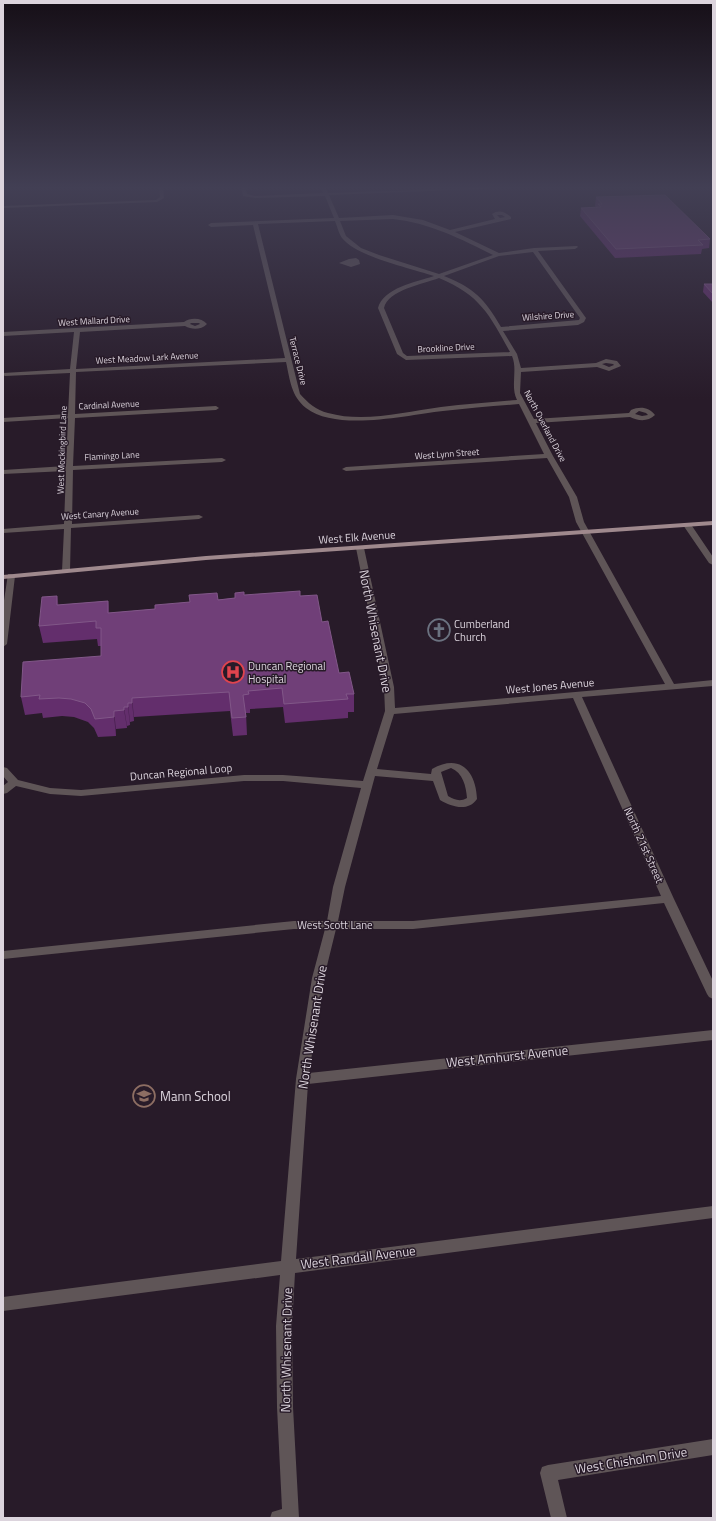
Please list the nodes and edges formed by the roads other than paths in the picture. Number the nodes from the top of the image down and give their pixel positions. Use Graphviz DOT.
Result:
graph roads {
  1 [pos="263,257"];
  2 [pos="367,257"];
  3 [pos="380,257"];
  4 [pos="492,257"];
  5 [pos="539,257"];
  6 [pos="356,260"];
  7 [pos="437,276"];
  8 [pos="186,324"];
  9 [pos="499,329"];
  10 [pos="77,331"];
  11 [pos="3,334"];
  12 [pos="514,354"];
  13 [pos="289,360"];
  14 [pos="598,365"];
  15 [pos="74,370"];
  16 [pos="519,370"];
  17 [pos="4,374"];
  18 [pos="521,402"];
  19 [pos="216,408"];
  20 [pos="631,415"];
  21 [pos="72,416"];
  22 [pos="3,420"];
  23 [pos="530,421"];
  24 [pos="549,456"];
  25 [pos="222,460"];
  26 [pos="70,468"];
  27 [pos="346,469"];
  28 [pos="3,472"];
  29 [pos="199,517"];
  30 [pos="713,523"];
  31 [pos="687,525"];
  32 [pos="68,526"];
  33 [pos="3,531"];
  34 [pos="586,532"];
  35 [pos="360,548"];
  36 [pos="713,563"];
  37 [pos="66,571"];
  38 [pos="7,576"];
  39 [pos="3,644"];
  40 [pos="713,683"];
  41 [pos="671,686"];
  42 [pos="577,696"];
  43 [pos="390,711"];
  44 [pos="3,770"];
  45 [pos="371,772"];
  46 [pos="437,778"];
  47 [pos="14,782"];
  48 [pos="367,785"];
  49 [pos="3,791"];
  50 [pos="668,899"];
  51 [pos="332,924"];
  52 [pos="3,955"];
  53 [pos="713,994"];
  54 [pos="713,1035"];
  55 [pos="302,1078"];
  56 [pos="713,1212"];
  57 [pos="288,1266"];
  58 [pos="3,1304"];
  59 [pos="713,1447"];
  60 [pos="287,1517"];
  61 [pos="559,1518"];
  1 -- 13 [label="street, Terrace Drive"];
  2 -- 6 [label="street"];
  3 -- 7 [label="street, North Overland Drive"];
  4 -- 7 [label="street, Brookline Drive"];
  5 -- 9 [label="street, Wilshire Drive"];
  7 -- 9 [label="street, North Overland Drive"];
  7 -- 12 [label="street, Brookline Drive"];
  8 -- 10 [label="street, West Mallard Drive"];
  9 -- 12 [label="street, North Overland Drive"];
  10 -- 11 [label="street, West Mallard Drive"];
  10 -- 15 [label="street, West Mockingbird Lane"];
  12 -- 16 [label="street, North Overland Drive"];
  13 -- 15 [label="street, West Meadow Lark Avenue"];
  13 -- 18 [label="street, Terrace Drive"];
  14 -- 16 [label="street"];
  15 -- 17 [label="street, West Meadow Lark Avenue"];
  15 -- 21 [label="street, West Mockingbird Lane"];
  16 -- 18 [label="street, North Overland Drive"];
  18 -- 23 [label="street, North Overland Drive"];
  19 -- 21 [label="street, Cardinal Avenue"];
  20 -- 23 [label="street"];
  21 -- 22 [label="street, Cardinal Avenue"];
  21 -- 26 [label="street, West Mockingbird Lane"];
  23 -- 24 [label="street, North Overland Drive"];
  24 -- 27 [label="street, West Lynn Street"];
  24 -- 34 [label="street, North Overland Drive"];
  25 -- 26 [label="street, Flamingo Lane"];
  26 -- 28 [label="street, Flamingo Lane"];
  26 -- 32 [label="street, West Mockingbird Lane"];
  29 -- 32 [label="street, West Canary Avenue"];
  30 -- 31 [label="main road, West Elk Avenue"];
  31 -- 34 [label="main road, West Elk Avenue"];
  31 -- 36 [label="street"];
  32 -- 33 [label="street, West Canary Avenue"];
  32 -- 37 [label="street, West Mockingbird Lane"];
  34 -- 35 [label="main road, West Elk Avenue"];
  34 -- 41 [label="street"];
  35 -- 37 [label="main road, West Elk Avenue"];
  35 -- 43 [label="street, North Whisenant Drive"];
  37 -- 38 [label="main road, West Elk Avenue"];
  38 -- 39 [label="street"];
  40 -- 41 [label="street, West Jones Avenue"];
  41 -- 42 [label="street, West Jones Avenue"];
  42 -- 43 [label="street, West Jones Avenue"];
  42 -- 50 [label="street, North 21st Street"];
  43 -- 45 [label="street, North Whisenant Drive"];
  44 -- 47 [label="street"];
  45 -- 46 [label="street"];
  45 -- 48 [label="street, North Whisenant Drive"];
  47 -- 48 [label="street, Duncan Regional Loop"];
  47 -- 49 [label="street"];
  48 -- 51 [label="street, North Whisenant Drive"];
  50 -- 51 [label="street, West Scott Lane"];
  50 -- 53 [label="street, North 21st Street"];
  51 -- 52 [label="street, West Scott Lane"];
  51 -- 55 [label="street, North Whisenant Drive"];
  54 -- 55 [label="street, West Amhurst Avenue"];
  55 -- 57 [label="street, North Whisenant Drive"];
  56 -- 57 [label="street, West Randall Avenue"];
  57 -- 58 [label="street, West Randall Avenue"];
  57 -- 60 [label="street, North Whisenant Drive"];
  59 -- 61 [label="street, West Chisholm Drive"];
}
